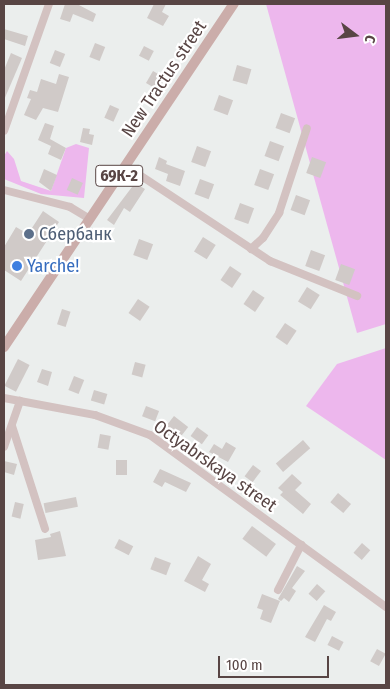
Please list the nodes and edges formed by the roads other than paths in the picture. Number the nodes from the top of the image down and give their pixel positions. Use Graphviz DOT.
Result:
graph roads {
  1 [pos="49,4"];
  2 [pos="234,4"];
  3 [pos="307,128"];
  4 [pos="4,132"];
  5 [pos="126,166"];
  6 [pos="6,189"];
  7 [pos="90,219"];
  8 [pos="251,249"];
  9 [pos="357,296"];
  10 [pos="4,347"];
  11 [pos="4,398"];
  12 [pos="20,401"];
  13 [pos="12,426"];
  14 [pos="4,447"];
  15 [pos="44,529"];
  16 [pos="301,546"];
  17 [pos="278,590"];
  18 [pos="386,607"];
  1 -- 4 [label="street"];
  2 -- 5 [label="main road, New Tractus street / 69К-2"];
  3 -- 8 [label="street"];
  5 -- 7 [label="main road, New Tractus street / 69К-2"];
  5 -- 8 [label="street"];
  6 -- 7 [label="street"];
  7 -- 10 [label="main road, New Tractus street / 69К-2"];
  8 -- 9 [label="street"];
  11 -- 12 [label="street, Octyabrskaya street"];
  12 -- 13 [label="street"];
  12 -- 16 [label="street, Octyabrskaya street"];
  13 -- 14 [label="street"];
  13 -- 15 [label="street"];
  16 -- 17 [label="street"];
  16 -- 18 [label="street, Octyabrskaya street"];
}
